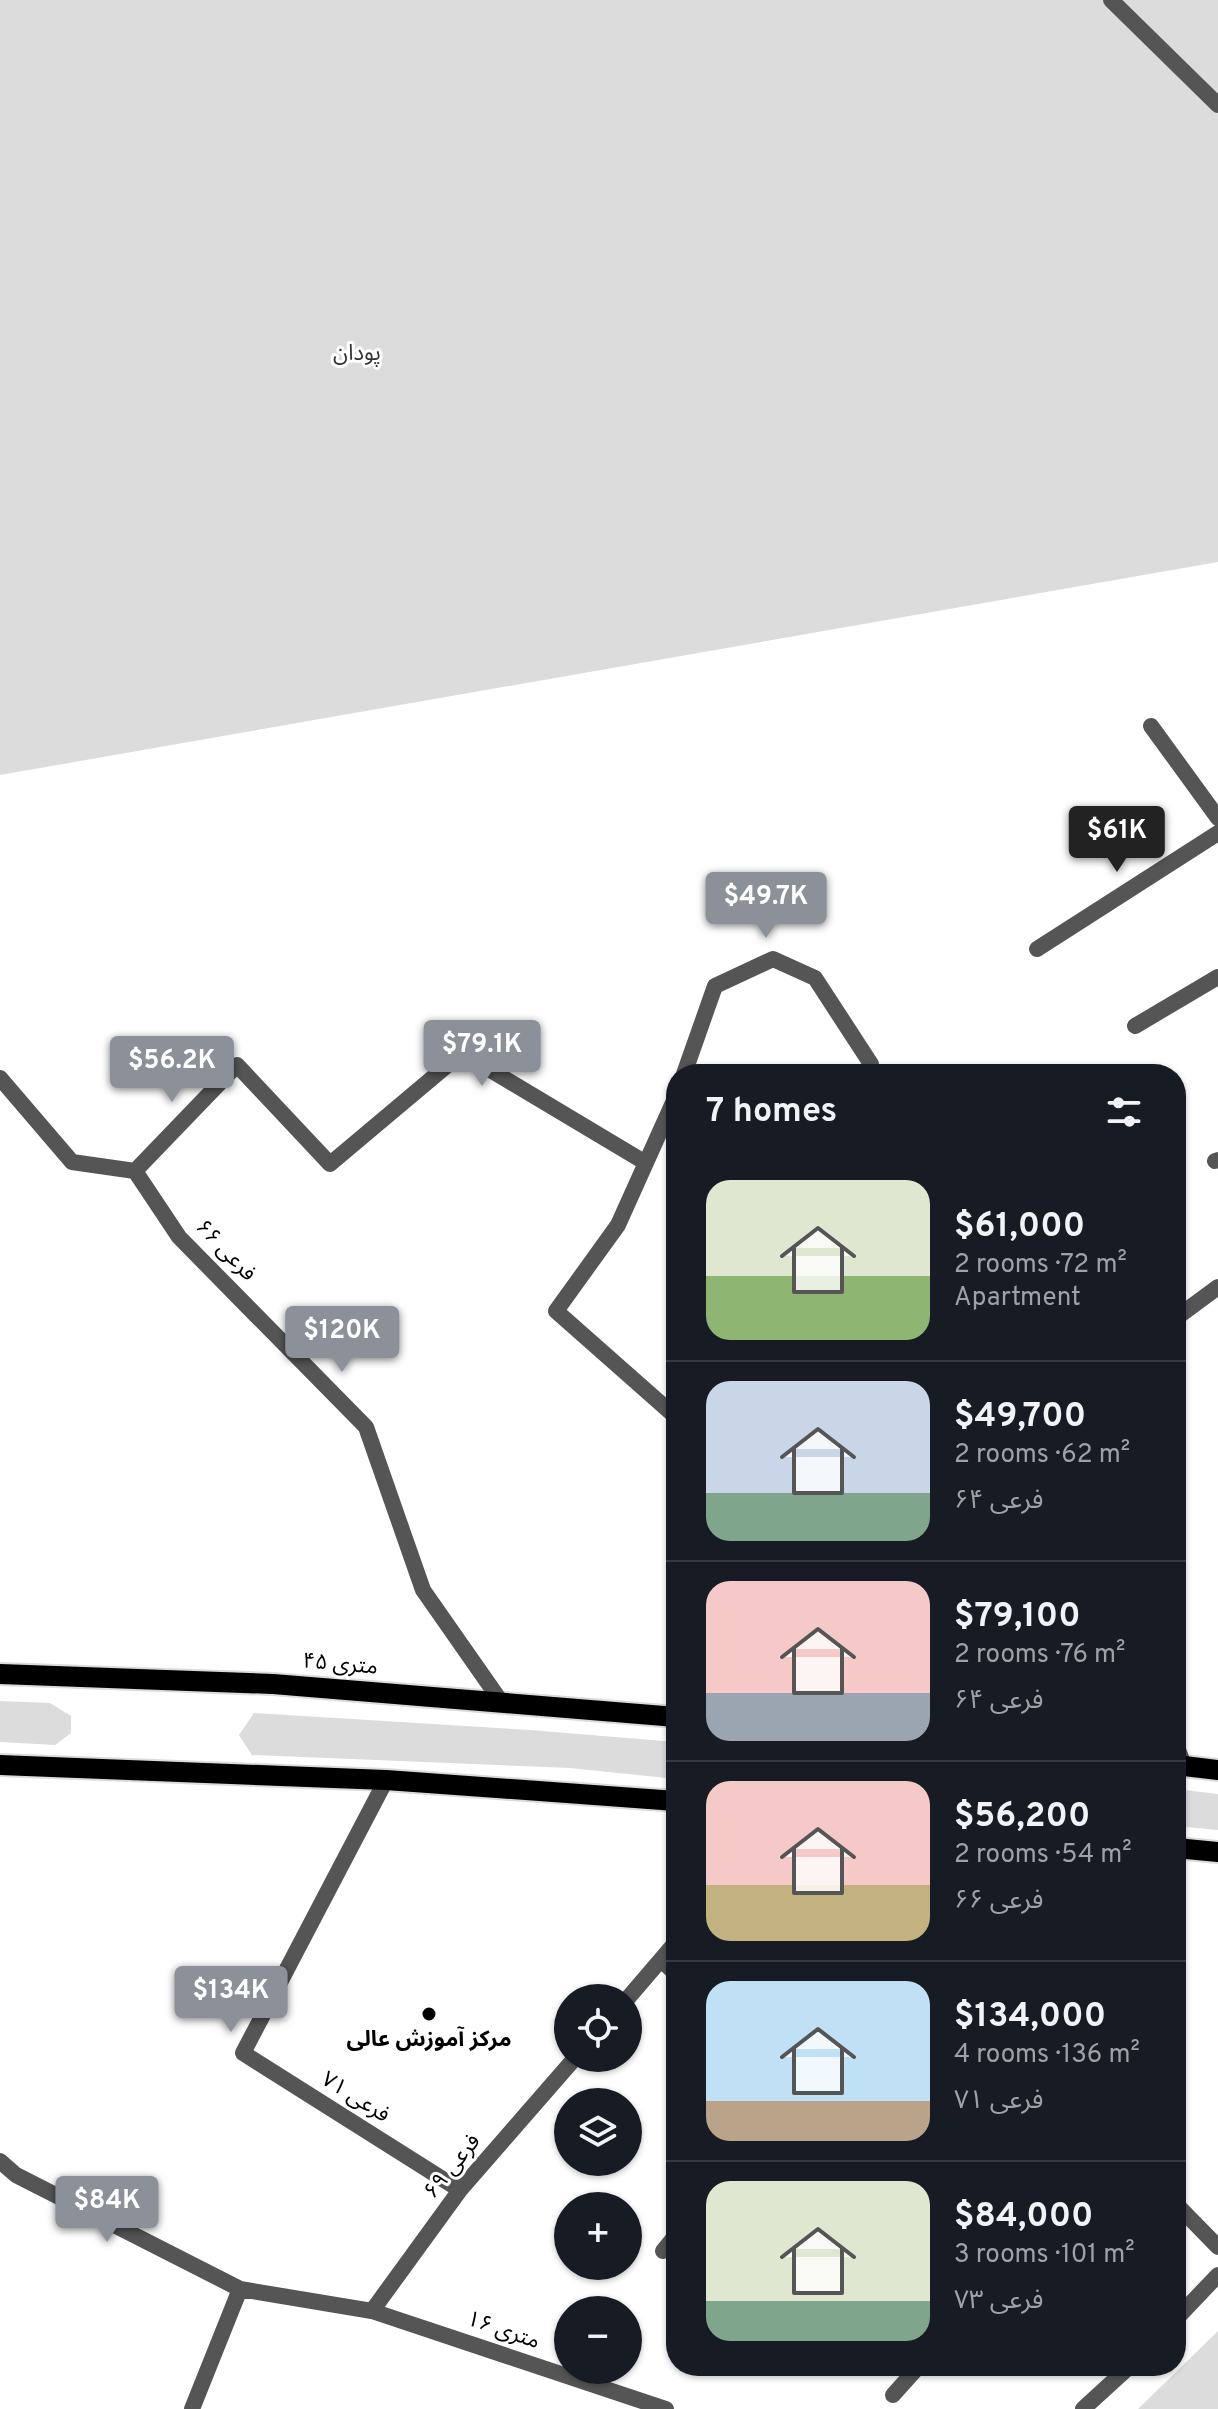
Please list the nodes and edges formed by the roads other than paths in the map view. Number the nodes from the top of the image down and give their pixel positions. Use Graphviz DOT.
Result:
graph roads {
  1 [pos="1111,0"];
  2 [pos="1218,105"];
  3 [pos="1151,726"];
  4 [pos="1218,818"];
  5 [pos="1218,833"];
  6 [pos="1037,949"];
  7 [pos="1218,977"];
  8 [pos="1135,1026"];
  9 [pos="688,1064"];
  10 [pos="871,1064"];
  11 [pos="0,1078"];
  12 [pos="666,1119"];
  13 [pos="646,1163"];
  14 [pos="135,1171"];
  15 [pos="1218,1287"];
  16 [pos="1186,1311"];
  17 [pos="666,1408"];
  18 [pos="0,1674"];
  19 [pos="502,1703"];
  20 [pos="666,1716"];
  21 [pos="0,1765"];
  22 [pos="1186,1767"];
  23 [pos="1218,1770"];
  24 [pos="386,1780"];
  25 [pos="666,1800"];
  26 [pos="1186,1849"];
  27 [pos="1218,1852"];
  28 [pos="666,1954"];
  29 [pos="661,1960"];
  30 [pos="666,1965"];
  31 [pos="640,1984"];
  32 [pos="563,2072"];
  33 [pos="0,2161"];
  34 [pos="460,2190"];
  35 [pos="1186,2214"];
  36 [pos="666,2247"];
  37 [pos="1218,2247"];
  38 [pos="663,2251"];
  39 [pos="1218,2275"];
  40 [pos="240,2289"];
  41 [pos="1186,2309"];
  42 [pos="372,2311"];
  43 [pos="910,2376"];
  44 [pos="1119,2376"];
  45 [pos="893,2395"];
  46 [pos="192,2409"];
  47 [pos="666,2409"];
  48 [pos="1083,2409"];
  1 -- 2 [label="street"];
  3 -- 4 [label="street"];
  5 -- 6 [label="street"];
  7 -- 8 [label="street"];
  9 -- 10 [label="street"];
  11 -- 14 [label="street"];
  12 -- 13 [label="street"];
  13 -- 14 [label="street"];
  13 -- 17 [label="street"];
  14 -- 19 [label="street, فرعی ۶۶"];
  15 -- 16 [label="street"];
  18 -- 19 [label="main road, ۴۵ متری"];
  19 -- 20 [label="main road, ۴۵ متری"];
  21 -- 24 [label="main road"];
  22 -- 23 [label="main road"];
  24 -- 25 [label="main road"];
  24 -- 34 [label="street, فرعی ۷۱"];
  26 -- 27 [label="main road"];
  28 -- 29 [label="street"];
  29 -- 30 [label="street"];
  29 -- 31 [label="street"];
  32 -- 34 [label="street, فرعی ۶۹"];
  33 -- 40 [label="street, ۱۶ متری"];
  34 -- 42 [label="street, فرعی ۶۹"];
  35 -- 37 [label="street"];
  36 -- 38 [label="street"];
  39 -- 41 [label="street"];
  40 -- 42 [label="street, ۱۶ متری"];
  40 -- 46 [label="street"];
  42 -- 47 [label="street, ۱۶ متری"];
  43 -- 45 [label="street"];
  44 -- 48 [label="street"];
}
